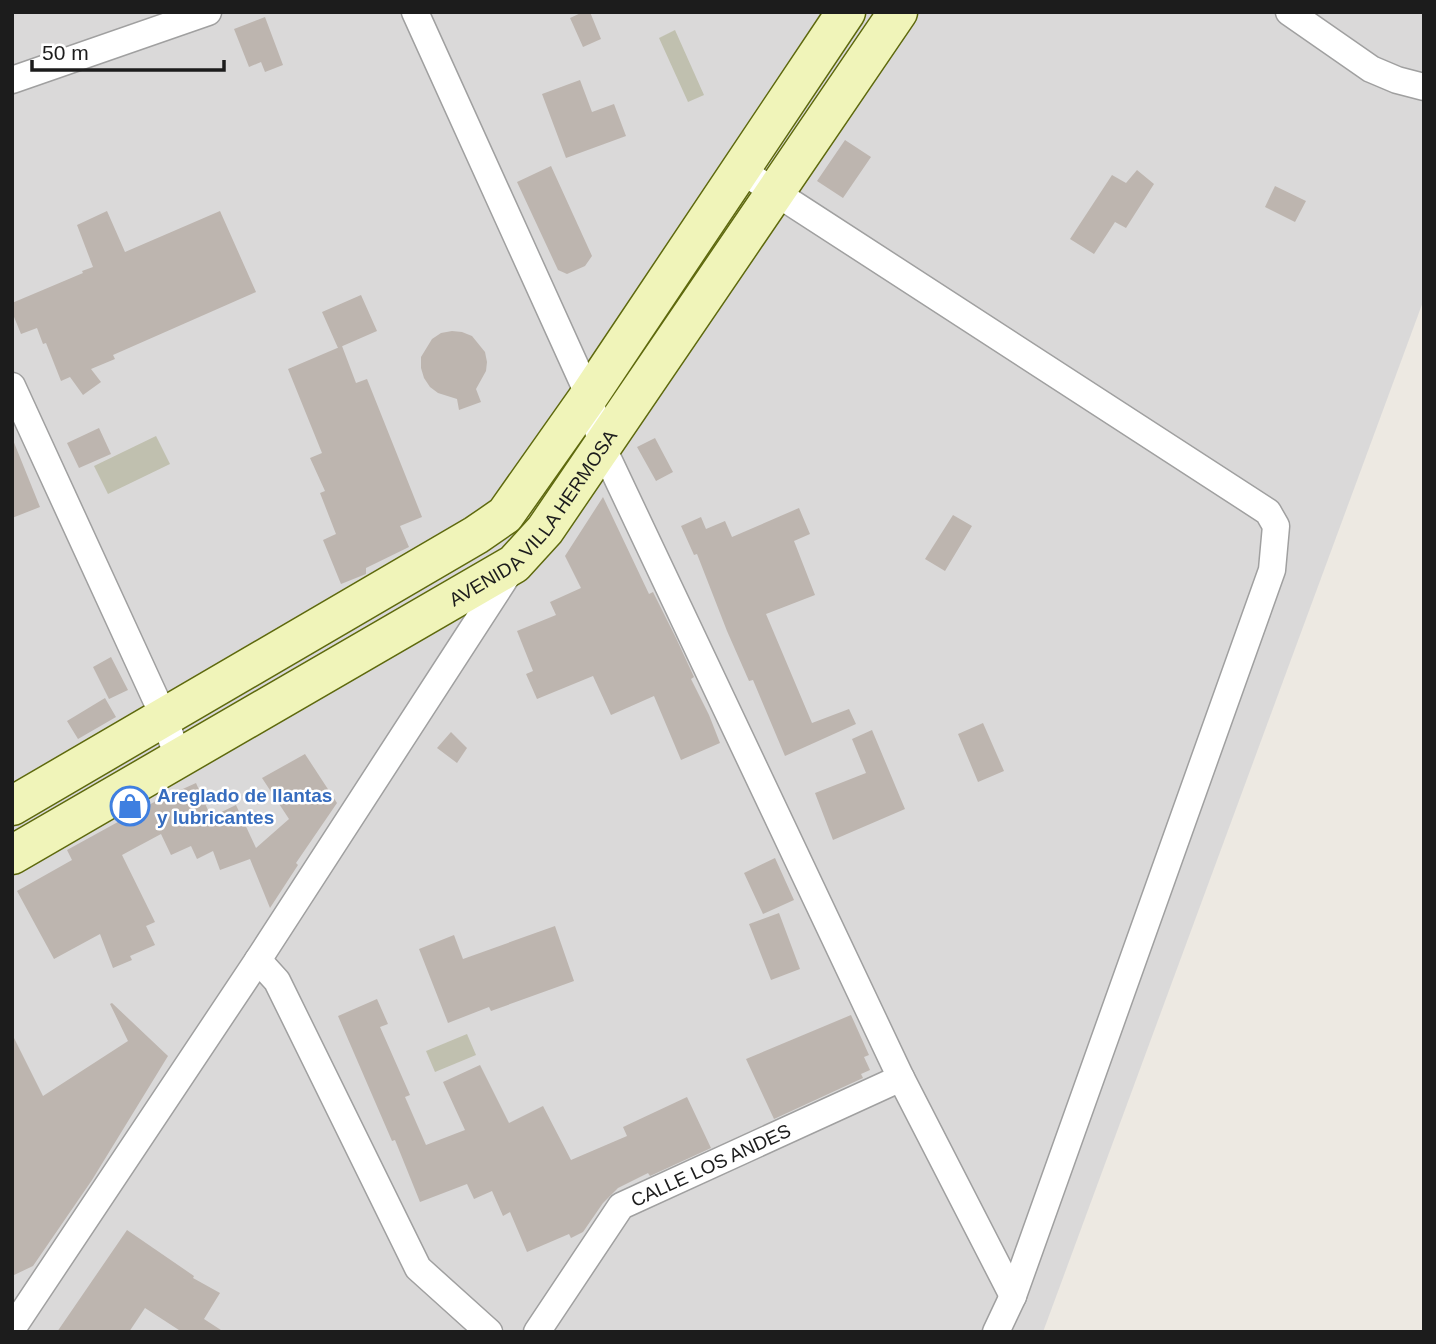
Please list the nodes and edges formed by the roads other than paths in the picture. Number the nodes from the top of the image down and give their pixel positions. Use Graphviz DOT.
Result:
graph roads {
  1 [pos="208,12"];
  2 [pos="415,12"];
  3 [pos="846,12"];
  4 [pos="898,12"];
  5 [pos="1289,12"];
  6 [pos="12,80"];
  7 [pos="1424,87"];
  8 [pos="740,170"];
  9 [pos="776,192"];
  10 [pos="12,386"];
  11 [pos="589,396"];
  12 [pos="602,446"];
  13 [pos="514,564"];
  14 [pos="164,718"];
  15 [pos="178,758"];
  16 [pos="12,806"];
  17 [pos="12,855"];
  18 [pos="258,960"];
  19 [pos="901,1078"];
  20 [pos="1013,1296"];
  21 [pos="12,1329"];
  22 [pos="489,1332"];
  23 [pos="537,1332"];
  24 [pos="996,1332"];
  1 -- 6 [label="street"];
  2 -- 11 [label="street"];
  3 -- 8 [label="street, AVENIDA VILLA HERMOSA"];
  4 -- 9 [label="street, AVENIDA VILLA HERMOSA"];
  5 -- 7 [label="street"];
  8 -- 9 [label="street"];
  8 -- 11 [label="street, AVENIDA VILLA HERMOSA"];
  9 -- 12 [label="street, AVENIDA VILLA HERMOSA"];
  9 -- 20 [label="street"];
  10 -- 14 [label="street"];
  11 -- 12 [label="street"];
  11 -- 14 [label="street, AVENIDA VILLA HERMOSA"];
  12 -- 13 [label="street, AVENIDA VILLA HERMOSA"];
  12 -- 19 [label="street"];
  13 -- 15 [label="street, AVENIDA VILLA HERMOSA"];
  13 -- 18 [label="street"];
  14 -- 15 [label="street"];
  14 -- 16 [label="street, AVENIDA VILLA HERMOSA"];
  15 -- 17 [label="street, AVENIDA VILLA HERMOSA"];
  18 -- 21 [label="street"];
  18 -- 22 [label="street"];
  19 -- 20 [label="street"];
  19 -- 23 [label="street, CALLE LOS ANDES"];
  20 -- 24 [label="street"];
}
